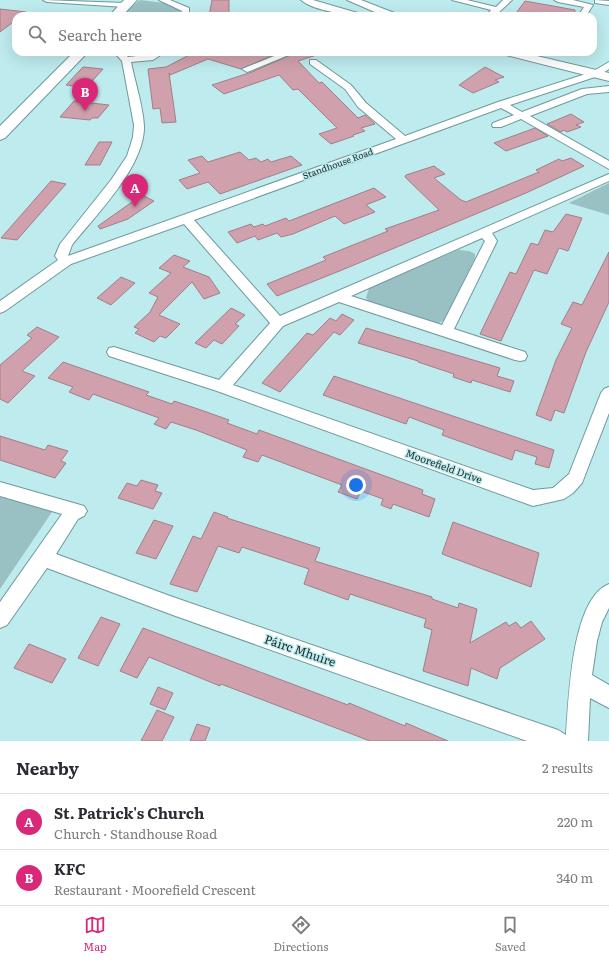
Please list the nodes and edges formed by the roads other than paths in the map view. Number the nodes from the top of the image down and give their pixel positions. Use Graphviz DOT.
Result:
graph roads {
  1 [pos="47,0"];
  2 [pos="163,0"];
  3 [pos="306,0"];
  4 [pos="352,0"];
  5 [pos="456,0"];
  6 [pos="508,0"];
  7 [pos="558,0"];
  8 [pos="598,0"];
  9 [pos="128,3"];
  10 [pos="609,3"];
  11 [pos="589,5"];
  12 [pos="496,9"];
  13 [pos="119,12"];
  14 [pos="186,12"];
  15 [pos="345,12"];
  16 [pos="379,12"];
  17 [pos="493,12"];
  18 [pos="585,12"];
  19 [pos="77,56"];
  20 [pos="122,56"];
  21 [pos="154,56"];
  22 [pos="281,56"];
  23 [pos="522,56"];
  24 [pos="313,62"];
  25 [pos="609,65"];
  26 [pos="247,69"];
  27 [pos="595,74"];
  28 [pos="609,77"];
  29 [pos="609,90"];
  30 [pos="502,104"];
  31 [pos="521,116"];
  32 [pos="497,125"];
  33 [pos="0,135"];
  34 [pos="404,141"];
  35 [pos="609,166"];
  36 [pos="609,177"];
  37 [pos="186,219"];
  38 [pos="485,232"];
  39 [pos="66,261"];
  40 [pos="336,296"];
  41 [pos="0,308"];
  42 [pos="278,323"];
  43 [pos="446,332"];
  44 [pos="114,352"];
  45 [pos="520,356"];
  46 [pos="222,387"];
  47 [pos="609,393"];
  48 [pos="0,489"];
  49 [pos="43,558"];
  50 [pos="609,593"];
  51 [pos="2,613"];
  52 [pos="581,680"];
  53 [pos="609,697"];
  54 [pos="558,741"];
  55 [pos="577,741"];
  1 -- 9 [label="street"];
  2 -- 14 [label="street"];
  3 -- 15 [label="street"];
  4 -- 16 [label="street"];
  5 -- 12 [label="street"];
  6 -- 12 [label="street"];
  7 -- 11 [label="street"];
  8 -- 10 [label="street"];
  8 -- 11 [label="street"];
  9 -- 13 [label="main road"];
  11 -- 18 [label="street"];
  12 -- 17 [label="street"];
  19 -- 33 [label="main road"];
  20 -- 21 [label="street"];
  20 -- 39 [label="street"];
  22 -- 26 [label="street"];
  23 -- 27 [label="street"];
  24 -- 34 [label="street"];
  25 -- 27 [label="street, Standhouse Road"];
  27 -- 28 [label="street"];
  27 -- 30 [label="street, Standhouse Road"];
  29 -- 31 [label="street"];
  30 -- 31 [label="street"];
  30 -- 34 [label="street, Standhouse Road"];
  31 -- 32 [label="street"];
  31 -- 35 [label="street"];
  34 -- 37 [label="street, Standhouse Road"];
  36 -- 38 [label="street"];
  37 -- 39 [label="street, Standhouse Road"];
  37 -- 42 [label="street"];
  38 -- 40 [label="street"];
  38 -- 43 [label="street"];
  39 -- 41 [label="street, Standhouse Road"];
  40 -- 42 [label="street"];
  40 -- 43 [label="street"];
  42 -- 46 [label="street"];
  43 -- 45 [label="street"];
  44 -- 46 [label="street, Moorefield Drive"];
  46 -- 47 [label="street, Moorefield Drive"];
  48 -- 49 [label="street"];
  49 -- 51 [label="street"];
  49 -- 54 [label="street, Páirc Mhuire"];
  50 -- 52 [label="street"];
  52 -- 53 [label="street"];
  52 -- 55 [label="street"];
}
